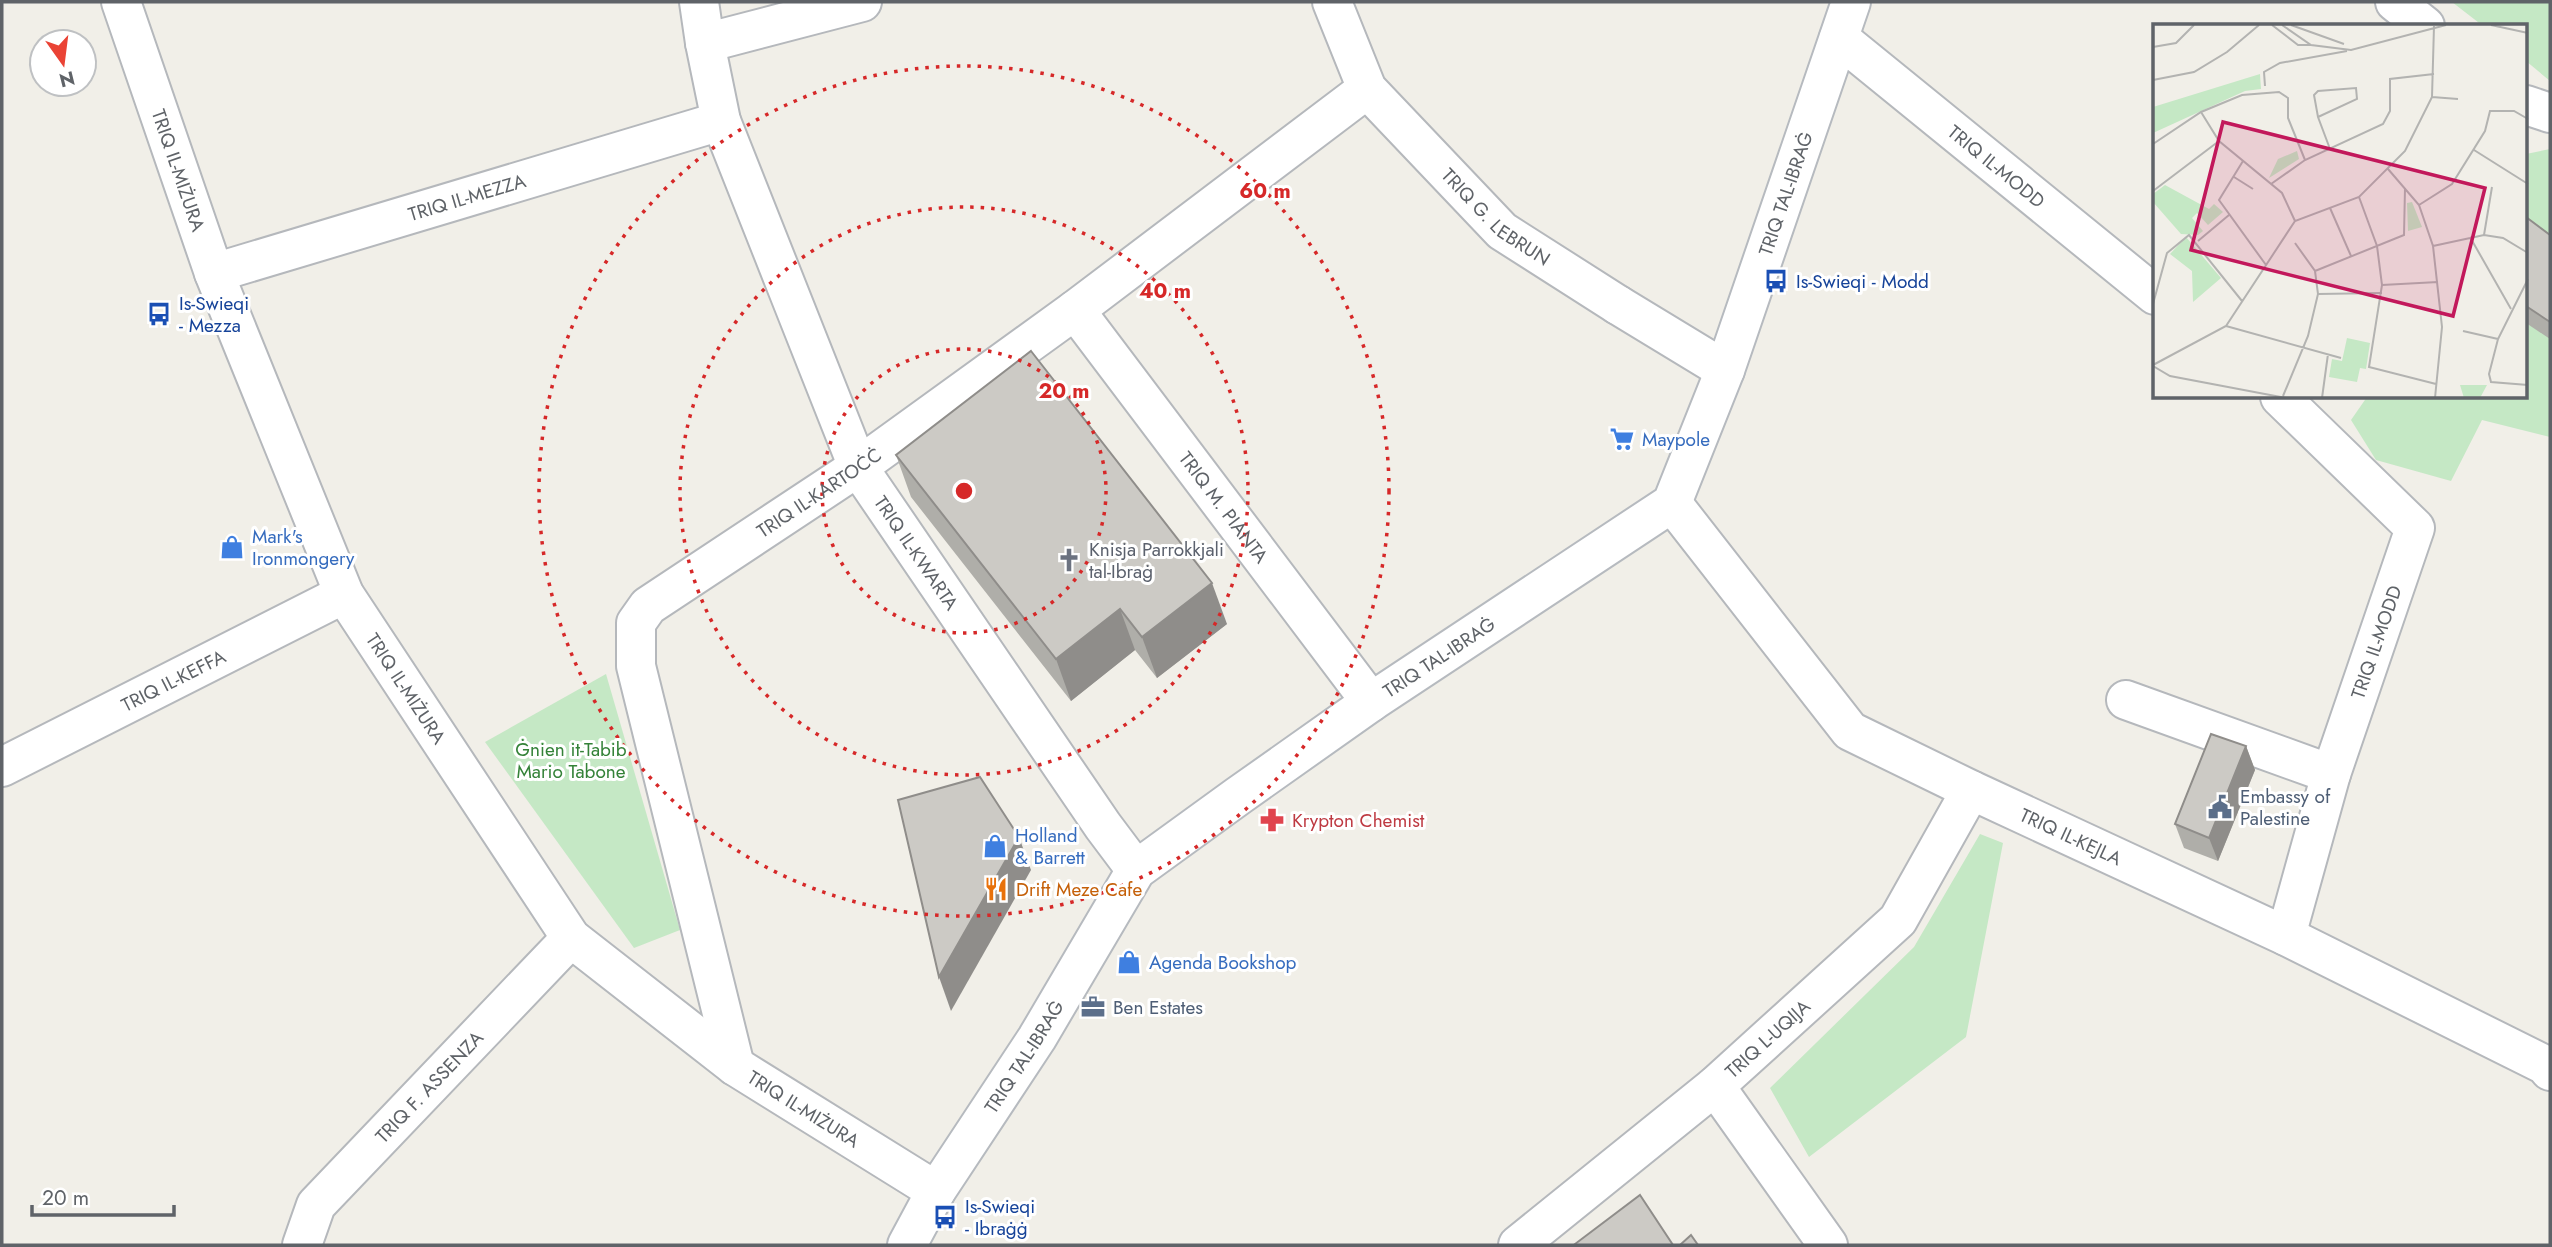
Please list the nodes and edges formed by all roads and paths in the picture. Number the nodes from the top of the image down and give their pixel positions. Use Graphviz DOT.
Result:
graph roads {
  1 [pos="121,2"];
  2 [pos="699,2"];
  3 [pos="862,2"];
  4 [pos="1332,2"];
  5 [pos="1851,2"];
  6 [pos="2395,2"];
  7 [pos="2422,24"];
  8 [pos="1839,38"];
  9 [pos="705,43"];
  10 [pos="1367,89"];
  11 [pos="2528,106"];
  12 [pos="2550,113"];
  13 [pos="721,121"];
  14 [pos="214,273"];
  15 [pos="2153,293"];
  16 [pos="1075,310"];
  17 [pos="1725,370"];
  18 [pos="2289,400"];
  19 [pos="859,467"];
  20 [pos="1672,503"];
  21 [pos="344,594"];
  22 [pos="2126,700"];
  23 [pos="1371,702"];
  24 [pos="8,754"];
  25 [pos="2331,774"];
  26 [pos="1971,790"];
  27 [pos="1136,870"];
  28 [pos="2286,936"];
  29 [pos="571,938"];
  30 [pos="2549,1063"];
  31 [pos="735,1066"];
  32 [pos="1715,1086"];
  33 [pos="936,1191"];
  34 [pos="302,1245"];
  35 [pos="907,1245"];
  36 [pos="1517,1245"];
  37 [pos="1828,1245"];
  1 -- 14 [label="street, TRIQ IL-MIŻURA"];
  2 -- 9 [label="street, TRIQ IL-KWARTA"];
  3 -- 9 [label="street"];
  4 -- 10 [label="street, TRIQ G. LEBRUN"];
  5 -- 8 [label="street, TRIQ TAL-IBRAĠ"];
  6 -- 7 [label="street"];
  8 -- 15 [label="street, TRIQ IL-MODD"];
  8 -- 17 [label="street, TRIQ TAL-IBRAĠ"];
  9 -- 13 [label="street, TRIQ IL-KWARTA"];
  10 -- 16 [label="street, TRIQ IL-KARTOĊĊ"];
  10 -- 17 [label="street, TRIQ G. LEBRUN"];
  11 -- 12 [label="street"];
  13 -- 14 [label="street, TRIQ IL-MEZZA"];
  13 -- 19 [label="street, TRIQ IL-KWARTA"];
  14 -- 21 [label="street, TRIQ IL-MIŻURA"];
  16 -- 19 [label="street, TRIQ IL-KARTOĊĊ"];
  16 -- 23 [label="street, TRIQ M. PIANTA"];
  17 -- 20 [label="street, TRIQ TAL-IBRAĠ"];
  18 -- 25 [label="street, TRIQ IL-MODD"];
  19 -- 27 [label="street, TRIQ IL-KWARTA"];
  19 -- 31 [label="street, TRIQ IL-KARTOĊĊ"];
  20 -- 23 [label="street, TRIQ TAL-IBRAĠ"];
  20 -- 26 [label="street, TRIQ IL-KEJLA"];
  21 -- 24 [label="street, TRIQ IL-KEFFA"];
  21 -- 29 [label="street, TRIQ IL-MIŻURA"];
  22 -- 25 [label="street"];
  23 -- 27 [label="street, TRIQ TAL-IBRAĠ"];
  25 -- 28 [label="street, TRIQ IL-MODD"];
  26 -- 28 [label="street, TRIQ IL-KEJLA"];
  26 -- 32 [label="street, TRIQ L-UQIJA"];
  27 -- 33 [label="street, TRIQ TAL-IBRAĠ"];
  28 -- 30 [label="street, TRIQ IL-KEJLA"];
  29 -- 31 [label="street, TRIQ IL-MIŻURA"];
  29 -- 34 [label="street, TRIQ F. ASSENZA"];
  31 -- 33 [label="street, TRIQ IL-MIŻURA"];
  32 -- 36 [label="street, TRIQ L-UQIJA"];
  32 -- 37 [label="street"];
  33 -- 35 [label="street, TRIQ TAL-IBRAĠ"];
}
